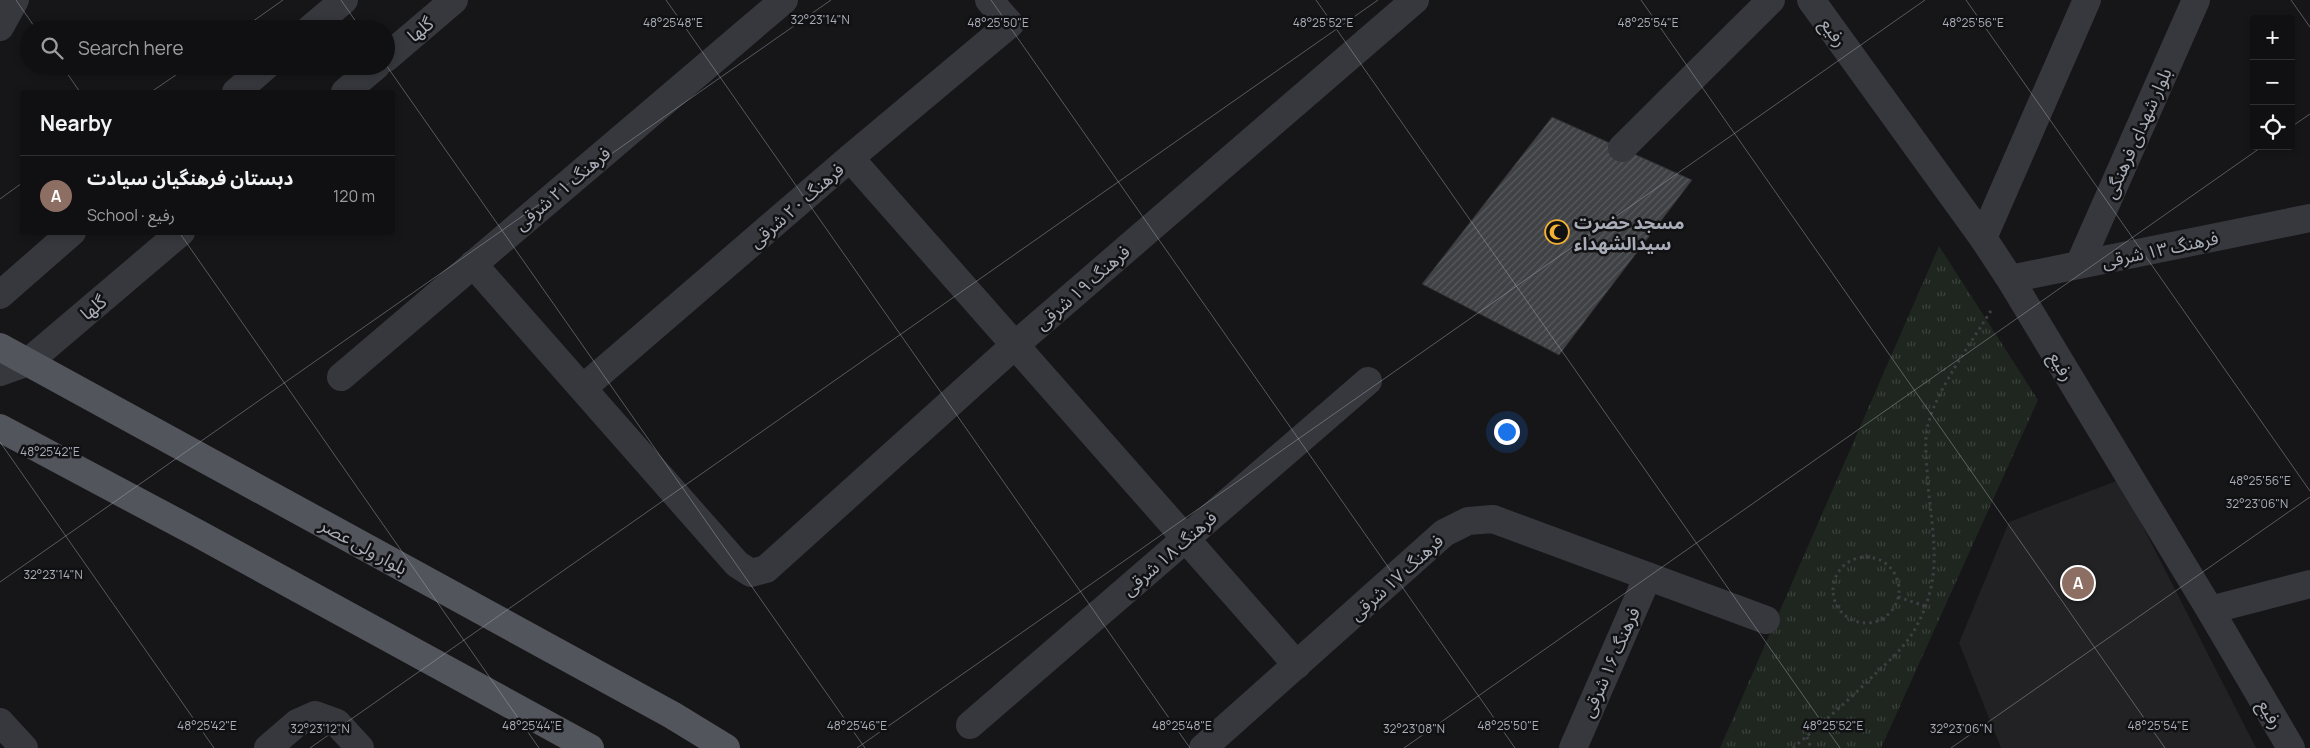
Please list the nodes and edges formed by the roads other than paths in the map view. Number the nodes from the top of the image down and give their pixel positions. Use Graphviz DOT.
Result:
graph roads {
  1 [pos="15,0"];
  2 [pos="344,0"];
  3 [pos="784,0"];
  4 [pos="989,0"];
  5 [pos="1416,0"];
  6 [pos="1770,0"];
  7 [pos="1811,0"];
  8 [pos="2087,0"];
  9 [pos="2196,0"];
  10 [pos="447,2"];
  11 [pos="321,20"];
  12 [pos="0,27"];
  13 [pos="395,50"];
  14 [pos="256,75"];
  15 [pos="366,75"];
  16 [pos="238,90"];
  17 [pos="348,90"];
  18 [pos="1622,148"];
  19 [pos="850,158"];
  20 [pos="2310,218"];
  21 [pos="69,235"];
  22 [pos="177,235"];
  23 [pos="1983,238"];
  24 [pos="473,264"];
  25 [pos="2079,265"];
  26 [pos="2010,279"];
  27 [pos="0,295"];
  28 [pos="1015,345"];
  29 [pos="0,347"];
  30 [pos="28,362"];
  31 [pos="0,372"];
  32 [pos="341,377"];
  33 [pos="1368,381"];
  34 [pos="583,388"];
  35 [pos="0,428"];
  36 [pos="1185,539"];
  37 [pos="1648,576"];
  38 [pos="2310,584"];
  39 [pos="2210,610"];
  40 [pos="1766,620"];
  41 [pos="1297,665"];
  42 [pos="0,722"];
  43 [pos="970,725"];
  44 [pos="24,748"];
  45 [pos="268,748"];
  46 [pos="360,748"];
  47 [pos="590,748"];
  48 [pos="726,748"];
  49 [pos="1203,748"];
  50 [pos="1572,748"];
  51 [pos="2291,748"];
  1 -- 12 [label="street"];
  2 -- 11 [label="street"];
  3 -- 24 [label="street, فرهنگ ۲۱ شرقی"];
  4 -- 19 [label="street, فرهنگ ۲۰ شرقی"];
  5 -- 28 [label="street, فرهنگ ۱۹ شرقی"];
  6 -- 18 [label="street"];
  7 -- 23 [label="street, رفیع"];
  8 -- 23 [label="street"];
  9 -- 25 [label="street, بلوار شهدای فرهنگی"];
  10 -- 13 [label="street, گلها"];
  14 -- 16 [label="street"];
  15 -- 17 [label="street"];
  19 -- 28 [label="street"];
  19 -- 34 [label="street, فرهنگ ۲۰ شرقی"];
  20 -- 25 [label="street, فرهنگ ۱۳ شرقی"];
  21 -- 27 [label="street"];
  22 -- 30 [label="street, گلها"];
  23 -- 26 [label="street, رفیع"];
  24 -- 32 [label="street, فرهنگ ۲۱ شرقی"];
  24 -- 34 [label="street"];
  25 -- 26 [label="street, فرهنگ ۱۳ شرقی"];
  26 -- 39 [label="street, رفیع"];
  28 -- 34 [label="street, فرهنگ ۱۹ شرقی"];
  28 -- 36 [label="street"];
  29 -- 30 [label="main road, بلوار ولی عصر"];
  30 -- 31 [label="street, گلها"];
  30 -- 48 [label="main road, بلوار ولی عصر"];
  33 -- 36 [label="street, فرهنگ ۱۸ شرقی"];
  35 -- 47 [label="main road"];
  36 -- 41 [label="street"];
  36 -- 43 [label="street, فرهنگ ۱۸ شرقی"];
  37 -- 40 [label="street, فرهنگ ۱۷ شرقی"];
  37 -- 41 [label="street, فرهنگ ۱۷ شرقی"];
  37 -- 50 [label="street, فرهنگ ۱۶ شرقی"];
  38 -- 39 [label="street"];
  39 -- 51 [label="street, رفیع"];
  41 -- 49 [label="street, فرهنگ ۱۷ شرقی"];
  42 -- 44 [label="street"];
  45 -- 46 [label="street"];
}
